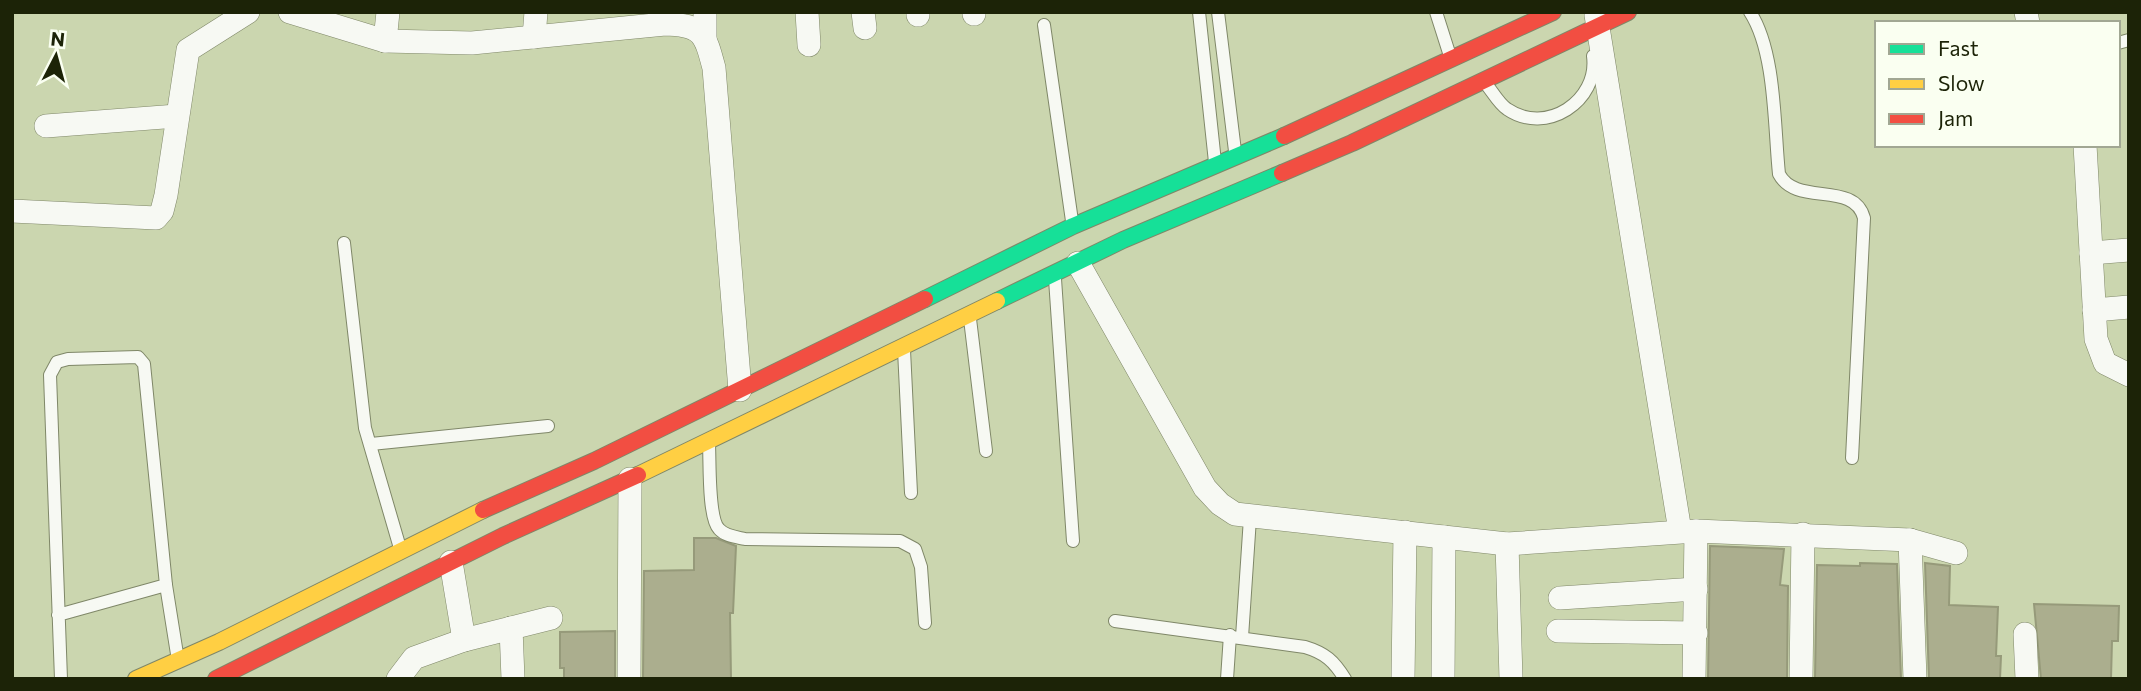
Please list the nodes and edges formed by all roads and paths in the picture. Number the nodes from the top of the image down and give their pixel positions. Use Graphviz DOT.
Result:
graph roads {
  1 [pos="248,12"];
  2 [pos="290,12"];
  3 [pos="388,12"];
  4 [pos="536,12"];
  5 [pos="705,12"];
  6 [pos="807,12"];
  7 [pos="1199,12"];
  8 [pos="1218,12"];
  9 [pos="1436,12"];
  10 [pos="1553,12"];
  11 [pos="1628,12"];
  12 [pos="1750,12"];
  13 [pos="1594,23"];
  14 [pos="1044,25"];
  15 [pos="534,37"];
  16 [pos="705,37"];
  17 [pos="385,41"];
  18 [pos="809,46"];
  19 [pos="1452,60"];
  20 [pos="1483,81"];
  21 [pos="177,116"];
  22 [pos="46,126"];
  23 [pos="2085,147"];
  24 [pos="1236,157"];
  25 [pos="1216,165"];
  26 [pos="12,211"];
  27 [pos="344,243"];
  28 [pos="1075,245"];
  29 [pos="2129,250"];
  30 [pos="2091,253"];
  31 [pos="1054,256"];
  32 [pos="2129,307"];
  33 [pos="2094,310"];
  34 [pos="969,315"];
  35 [pos="904,346"];
  36 [pos="2129,375"];
  37 [pos="740,390"];
  38 [pos="548,426"];
  39 [pos="709,441"];
  40 [pos="371,444"];
  41 [pos="986,451"];
  42 [pos="1852,458"];
  43 [pos="630,479"];
  44 [pos="911,493"];
  45 [pos="1250,518"];
  46 [pos="1688,531"];
  47 [pos="1405,533"];
  48 [pos="1803,534"];
  49 [pos="1444,537"];
  50 [pos="1910,540"];
  51 [pos="1073,541"];
  52 [pos="1507,544"];
  53 [pos="1956,553"];
  54 [pos="451,562"];
  55 [pos="407,566"];
  56 [pos="166,585"];
  57 [pos="1696,589"];
  58 [pos="1560,598"];
  59 [pos="58,615"];
  60 [pos="551,618"];
  61 [pos="1115,621"];
  62 [pos="925,623"];
  63 [pos="511,628"];
  64 [pos="1558,632"];
  65 [pos="1696,633"];
  66 [pos="2025,634"];
  67 [pos="1236,636"];
  68 [pos="464,640"];
  69 [pos="178,660"];
  70 [pos="228,676"];
  71 [pos="61,679"];
  72 [pos="136,679"];
  73 [pos="398,679"];
  74 [pos="513,679"];
  75 [pos="629,679"];
  76 [pos="1227,679"];
  77 [pos="1345,679"];
  78 [pos="1403,679"];
  79 [pos="1443,679"];
  80 [pos="1511,679"];
  81 [pos="1695,679"];
  82 [pos="1801,679"];
  83 [pos="1915,679"];
  84 [pos="2026,679"];
  1 -- 21 [label="street"];
  2 -- 17 [label="street"];
  3 -- 17 [label="street"];
  4 -- 15 [label="street"];
  5 -- 16 [label="street"];
  6 -- 18 [label="street"];
  7 -- 25 [label="lane"];
  8 -- 24 [label="lane"];
  9 -- 19 [label="lane"];
  10 -- 19 [label="highway"];
  11 -- 13 [label="highway"];
  12 -- 42 [label="lane"];
  13 -- 20 [label="highway"];
  13 -- 20 [label="lane"];
  13 -- 46 [label="street"];
  14 -- 28 [label="lane"];
  15 -- 16 [label="street"];
  15 -- 17 [label="street"];
  16 -- 37 [label="street"];
  19 -- 24 [label="highway"];
  20 -- 28 [label="highway"];
  21 -- 22 [label="street"];
  21 -- 26 [label="street"];
  23 -- 30 [label="street"];
  24 -- 25 [label="highway"];
  25 -- 28 [label="highway"];
  27 -- 40 [label="lane"];
  28 -- 31 [label="highway"];
  28 -- 31 [label="highway"];
  28 -- 45 [label="street"];
  29 -- 30 [label="street"];
  30 -- 33 [label="street"];
  31 -- 34 [label="highway"];
  31 -- 37 [label="highway"];
  31 -- 51 [label="lane"];
  32 -- 33 [label="street"];
  33 -- 36 [label="street"];
  34 -- 35 [label="highway"];
  34 -- 41 [label="lane"];
  35 -- 39 [label="highway"];
  35 -- 44 [label="lane"];
  37 -- 55 [label="highway"];
  38 -- 40 [label="lane"];
  39 -- 43 [label="highway"];
  39 -- 62 [label="lane"];
  40 -- 55 [label="lane"];
  43 -- 54 [label="highway"];
  43 -- 75 [label="street"];
  45 -- 47 [label="street"];
  45 -- 67 [label="lane"];
  46 -- 48 [label="street"];
  46 -- 52 [label="street"];
  46 -- 57 [label="street"];
  47 -- 49 [label="street"];
  47 -- 78 [label="street"];
  48 -- 50 [label="street"];
  48 -- 82 [label="street"];
  49 -- 52 [label="street"];
  49 -- 79 [label="street"];
  50 -- 53 [label="street"];
  50 -- 83 [label="street"];
  52 -- 80 [label="street"];
  54 -- 55 [label="highway"];
  54 -- 68 [label="street"];
  55 -- 69 [label="highway"];
  55 -- 70 [label="highway"];
  56 -- 59 [label="lane"];
  56 -- 59 [label="lane"];
  56 -- 69 [label="lane"];
  57 -- 58 [label="street"];
  57 -- 65 [label="street"];
  59 -- 71 [label="lane"];
  60 -- 63 [label="street"];
  61 -- 67 [label="lane"];
  63 -- 68 [label="street"];
  63 -- 74 [label="street"];
  64 -- 65 [label="street"];
  65 -- 81 [label="street"];
  66 -- 84 [label="street"];
  67 -- 76 [label="lane"];
  67 -- 77 [label="lane"];
  68 -- 73 [label="street"];
  69 -- 72 [label="highway"];
}
